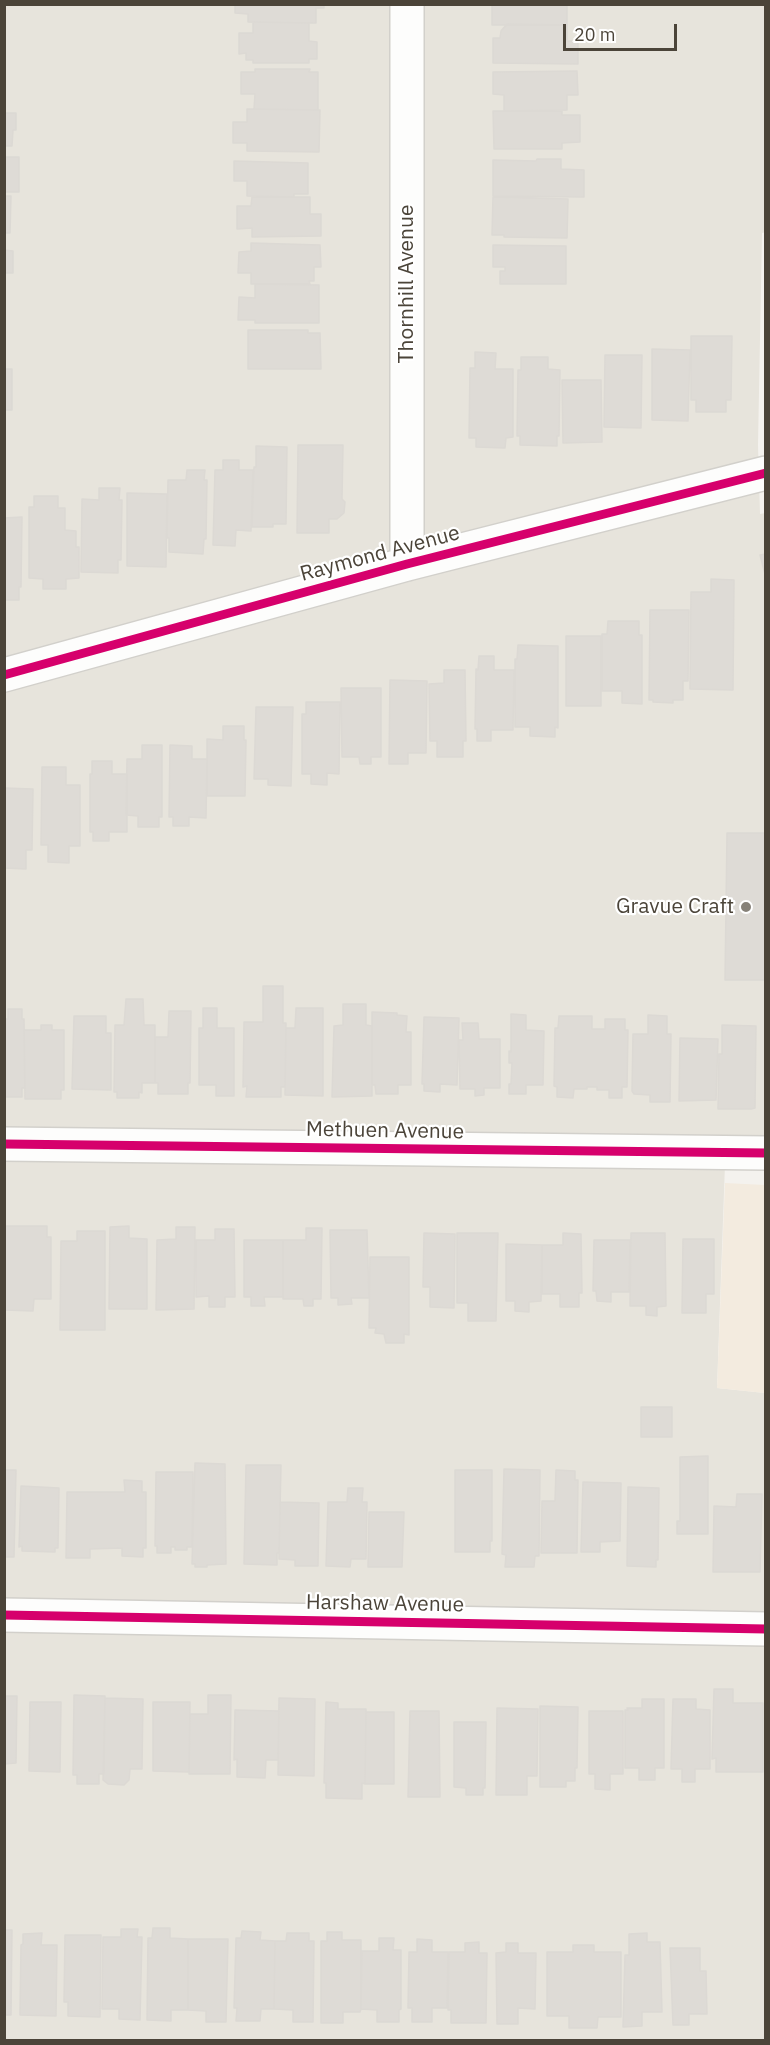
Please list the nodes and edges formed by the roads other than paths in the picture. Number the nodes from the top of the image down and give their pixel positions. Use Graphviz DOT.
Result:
graph roads {
  1 [pos="406,4"];
  2 [pos="765,473"];
  3 [pos="407,564"];
  4 [pos="4,675"];
  5 [pos="4,1144"];
  6 [pos="765,1153"];
  7 [pos="4,1615"];
  8 [pos="765,1629"];
  1 -- 3 [label="street, Thornhill Avenue"];
  2 -- 3 [label="street, Raymond Avenue"];
  3 -- 4 [label="street, Raymond Avenue"];
  5 -- 6 [label="street, Methuen Avenue"];
  7 -- 8 [label="street, Harshaw Avenue"];
}
